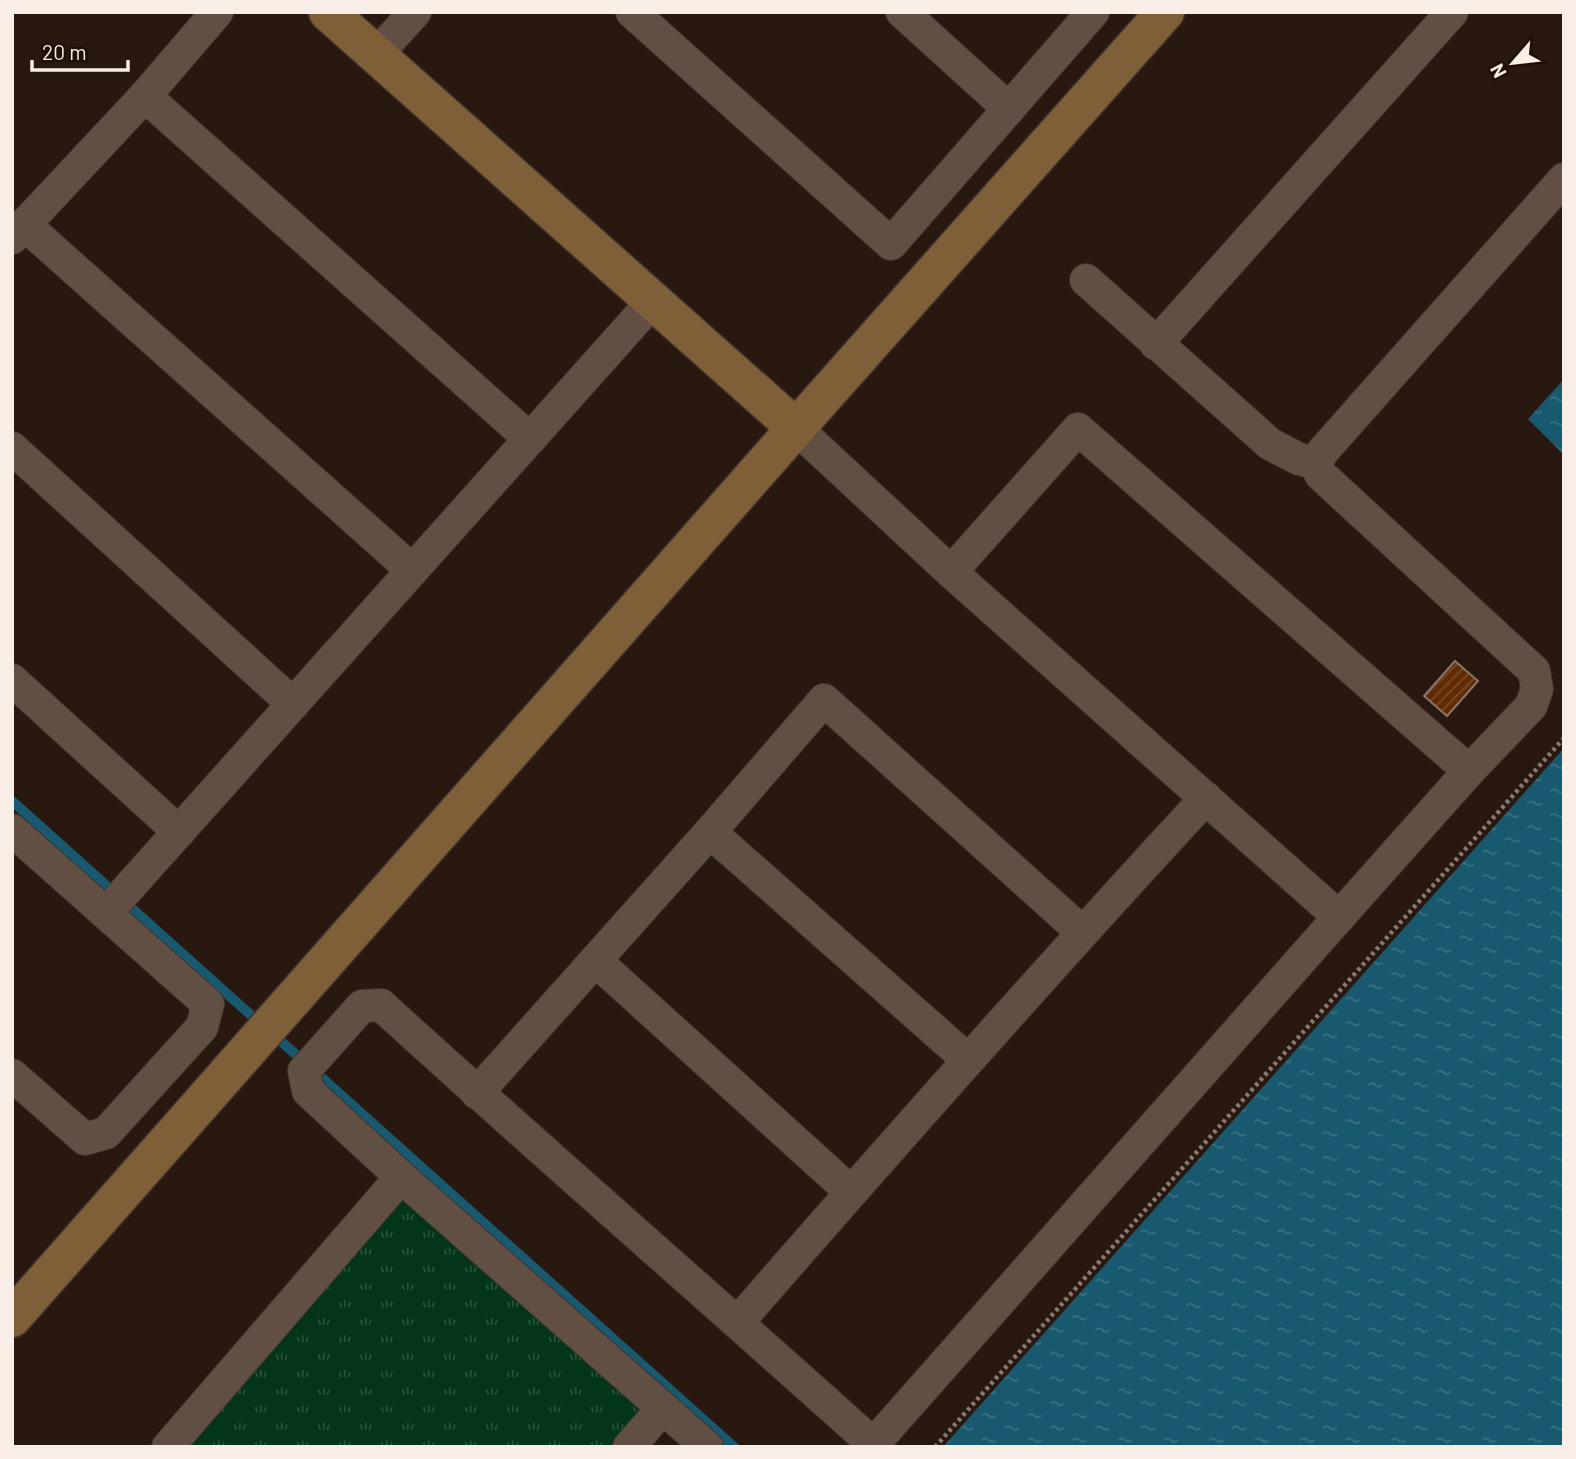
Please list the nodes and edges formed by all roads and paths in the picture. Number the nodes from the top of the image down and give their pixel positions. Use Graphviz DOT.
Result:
graph roads {
  1 [pos="217,12"];
  2 [pos="328,12"];
  3 [pos="415,12"];
  4 [pos="632,12"];
  5 [pos="902,12"];
  6 [pos="1093,12"];
  7 [pos="1165,12"];
  8 [pos="1452,12"];
  9 [pos="376,55"];
  10 [pos="145,96"];
  11 [pos="1009,109"];
  12 [pos="1564,178"];
  13 [pos="18,231"];
  14 [pos="1086,280"];
  15 [pos="653,301"];
  16 [pos="1156,344"];
  17 [pos="796,428"];
  18 [pos="530,439"];
  19 [pos="12,448"];
  20 [pos="1315,463"];
  21 [pos="412,570"];
  22 [pos="951,572"];
  23 [pos="12,680"];
  24 [pos="293,704"];
  25 [pos="1564,738"];
  26 [pos="1469,771"];
  27 [pos="1206,798"];
  28 [pos="12,830"];
  29 [pos="179,832"];
  30 [pos="710,832"];
  31 [pos="106,913"];
  32 [pos="1339,917"];
  33 [pos="1082,932"];
  34 [pos="596,961"];
  35 [pos="968,1060"];
  36 [pos="12,1075"];
  37 [pos="477,1093"];
  38 [pos="401,1177"];
  39 [pos="851,1192"];
  40 [pos="12,1318"];
  41 [pos="738,1322"];
  42 [pos="663,1408"];
  43 [pos="872,1445"];
  44 [pos="167,1447"];
  45 [pos="629,1447"];
  46 [pos="707,1447"];
  47 [pos="935,1447"];
  1 -- 10 [label="street"];
  2 -- 9 [label="street"];
  3 -- 9 [label="street"];
  4 -- 11 [label="street"];
  5 -- 11 [label="street"];
  6 -- 11 [label="street"];
  7 -- 17 [label="street"];
  8 -- 16 [label="street"];
  9 -- 15 [label="street"];
  10 -- 13 [label="street"];
  10 -- 18 [label="street"];
  12 -- 20 [label="street"];
  13 -- 21 [label="street"];
  14 -- 16 [label="street"];
  15 -- 17 [label="street"];
  15 -- 18 [label="street"];
  16 -- 20 [label="street"];
  17 -- 22 [label="street"];
  17 -- 40 [label="street"];
  18 -- 21 [label="street"];
  19 -- 24 [label="street"];
  20 -- 26 [label="street"];
  21 -- 24 [label="street"];
  22 -- 26 [label="street"];
  22 -- 27 [label="street"];
  23 -- 29 [label="street"];
  24 -- 29 [label="street"];
  25 -- 47 [label="path"];
  26 -- 32 [label="street"];
  27 -- 32 [label="street"];
  27 -- 33 [label="street"];
  28 -- 31 [label="street"];
  29 -- 31 [label="street"];
  30 -- 33 [label="street"];
  30 -- 34 [label="street"];
  30 -- 35 [label="street"];
  31 -- 36 [label="street"];
  32 -- 43 [label="street"];
  33 -- 35 [label="street"];
  34 -- 37 [label="street"];
  34 -- 39 [label="street"];
  35 -- 39 [label="street"];
  37 -- 38 [label="street"];
  37 -- 41 [label="street"];
  38 -- 42 [label="street"];
  38 -- 44 [label="street"];
  39 -- 41 [label="street"];
  41 -- 43 [label="street"];
  42 -- 45 [label="street"];
  42 -- 46 [label="street"];
}
